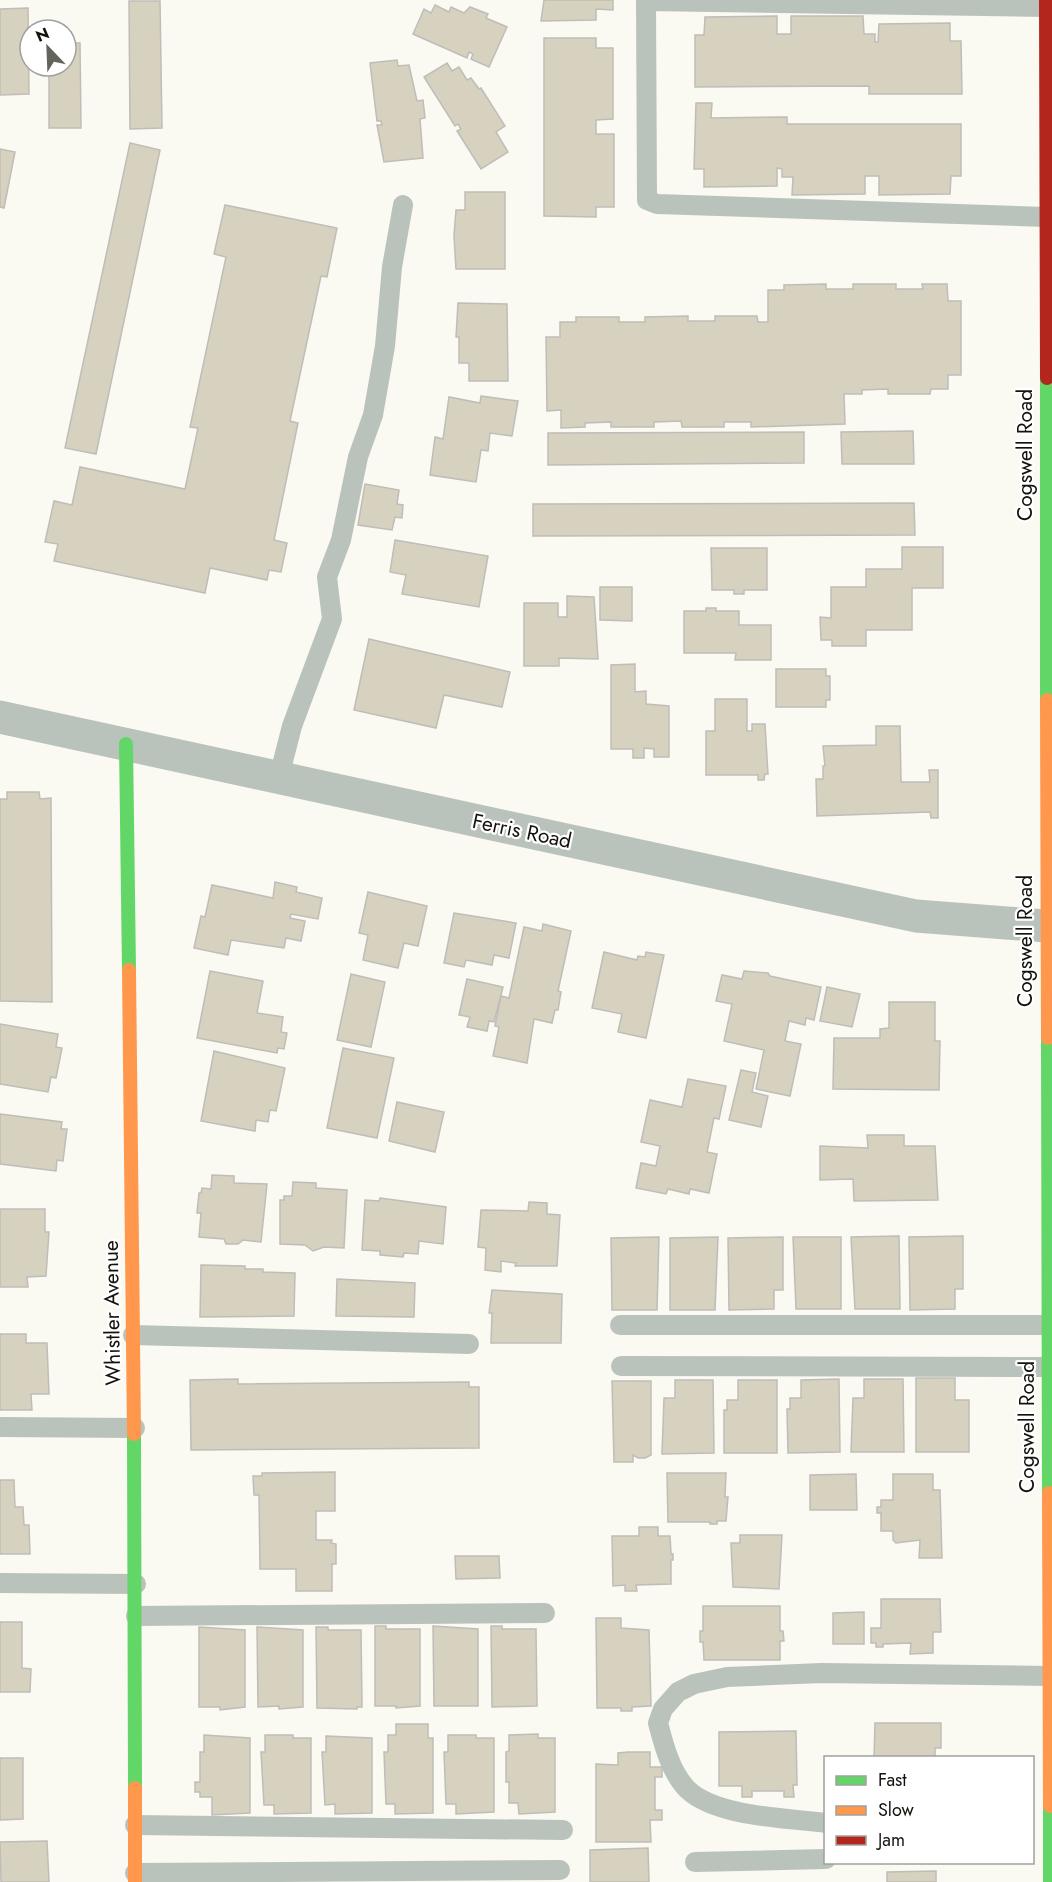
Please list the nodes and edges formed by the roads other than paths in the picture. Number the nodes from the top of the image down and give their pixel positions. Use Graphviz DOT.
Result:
graph roads {
  1 [pos="1046,3"];
  2 [pos="1049,47"];
  3 [pos="1049,102"];
  4 [pos="403,205"];
  5 [pos="1046,218"];
  6 [pos="1049,297"];
  7 [pos="1049,523"];
  8 [pos="1049,671"];
  9 [pos="0,717"];
  10 [pos="126,744"];
  11 [pos="279,777"];
  12 [pos="1049,882"];
  13 [pos="1046,926"];
  14 [pos="1050,1192"];
  15 [pos="620,1325"];
  16 [pos="1048,1325"];
  17 [pos="133,1335"];
  18 [pos="469,1344"];
  19 [pos="621,1366"];
  20 [pos="1048,1367"];
  21 [pos="0,1427"];
  22 [pos="135,1428"];
  23 [pos="0,1583"];
  24 [pos="136,1584"];
  25 [pos="545,1613"];
  26 [pos="136,1616"];
  27 [pos="1051,1630"];
  28 [pos="1049,1676"];
  29 [pos="1051,1798"];
  30 [pos="824,1823"];
  31 [pos="135,1825"];
  32 [pos="1041,1827"];
  33 [pos="563,1830"];
  34 [pos="1041,1855"];
  35 [pos="824,1859"];
  36 [pos="695,1862"];
  37 [pos="560,1870"];
  38 [pos="135,1877"];
  39 [pos="1050,1882"];
  1 -- 2 [label="street, Cogswell Road"];
  1 -- 5 [label="lane"];
  2 -- 3 [label="street, Cogswell Road"];
  3 -- 5 [label="street, Cogswell Road"];
  4 -- 11 [label="lane"];
  5 -- 6 [label="street, Cogswell Road"];
  6 -- 7 [label="street, Cogswell Road"];
  7 -- 8 [label="street, Cogswell Road"];
  8 -- 12 [label="street, Cogswell Road"];
  9 -- 10 [label="street, Ferris Road"];
  10 -- 11 [label="street, Ferris Road"];
  10 -- 17 [label="street, Whistler Avenue"];
  11 -- 13 [label="street, Ferris Road"];
  12 -- 13 [label="street, Cogswell Road"];
  13 -- 14 [label="street, Cogswell Road"];
  14 -- 16 [label="street, Cogswell Road"];
  15 -- 16 [label="lane"];
  16 -- 20 [label="street, Cogswell Road"];
  17 -- 18 [label="lane"];
  17 -- 22 [label="street, Whistler Avenue"];
  19 -- 20 [label="lane"];
  20 -- 27 [label="street, Cogswell Road"];
  21 -- 22 [label="lane"];
  22 -- 24 [label="street, Whistler Avenue"];
  23 -- 24 [label="lane"];
  24 -- 26 [label="street, Whistler Avenue"];
  25 -- 26 [label="lane"];
  26 -- 31 [label="street, Whistler Avenue"];
  27 -- 28 [label="street, Cogswell Road"];
  28 -- 29 [label="street, Cogswell Road"];
  28 -- 30 [label="lane"];
  29 -- 32 [label="street, Cogswell Road"];
  31 -- 33 [label="lane"];
  31 -- 38 [label="street, Whistler Avenue"];
  32 -- 34 [label="street, Cogswell Road"];
  34 -- 39 [label="street, Cogswell Road"];
  35 -- 36 [label="lane"];
  37 -- 38 [label="lane"];
}
